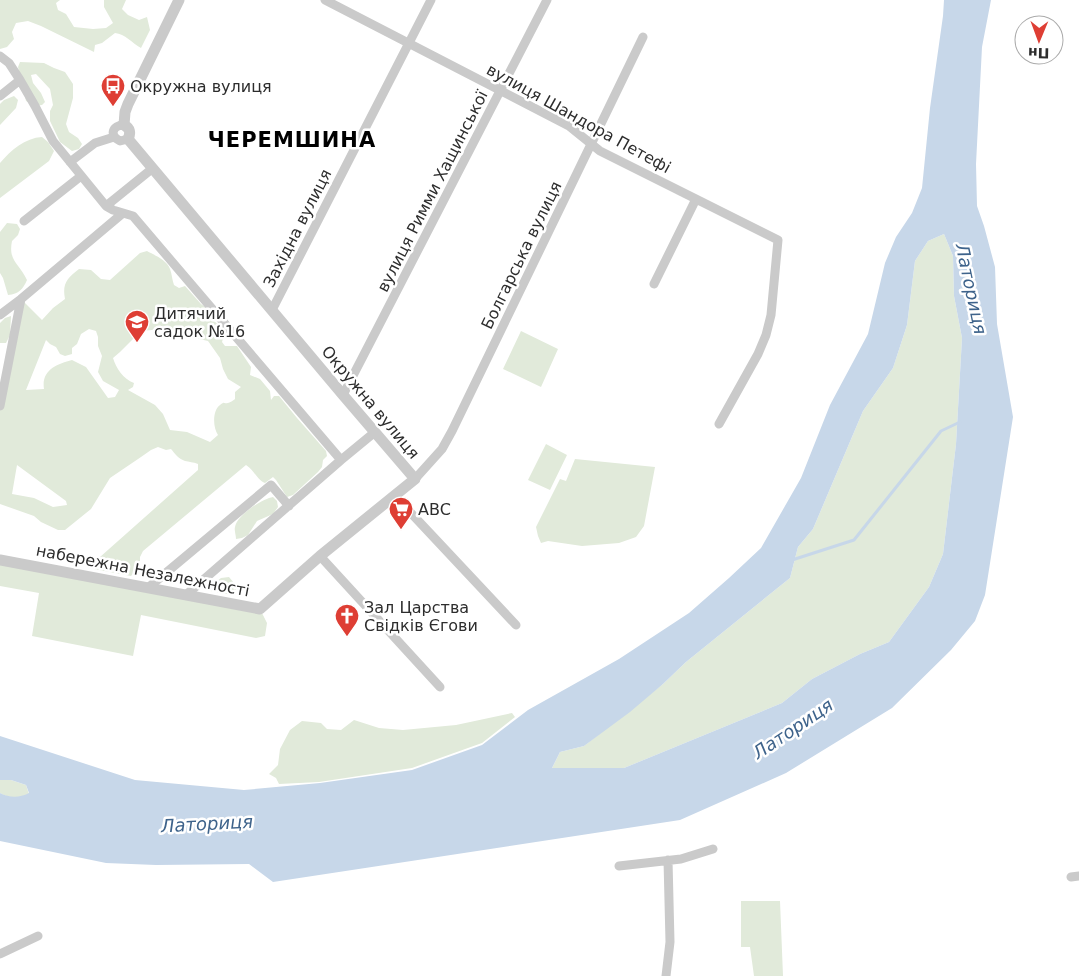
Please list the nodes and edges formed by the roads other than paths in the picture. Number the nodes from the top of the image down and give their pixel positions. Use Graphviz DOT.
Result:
graph roads {
  1 [pos="179,0"];
  2 [pos="324,0"];
  3 [pos="431,0"];
  4 [pos="547,0"];
  5 [pos="643,36"];
  6 [pos="409,43"];
  7 [pos="0,56"];
  8 [pos="20,80"];
  9 [pos="501,90"];
  10 [pos="0,96"];
  11 [pos="124,125"];
  12 [pos="114,137"];
  13 [pos="128,139"];
  14 [pos="591,143"];
  15 [pos="70,162"];
  16 [pos="153,168"];
  17 [pos="81,176"];
  18 [pos="696,199"];
  19 [pos="106,206"];
  20 [pos="123,213"];
  21 [pos="24,221"];
  22 [pos="654,284"];
  23 [pos="21,299"];
  24 [pos="272,310"];
  25 [pos="0,315"];
  26 [pos="343,396"];
  27 [pos="0,406"];
  28 [pos="719,424"];
  29 [pos="375,432"];
  30 [pos="341,460"];
  31 [pos="415,479"];
  32 [pos="395,496"];
  33 [pos="288,506"];
  34 [pos="320,556"];
  35 [pos="0,560"];
  36 [pos="149,587"];
  37 [pos="186,595"];
  38 [pos="516,625"];
  39 [pos="440,687"];
  40 [pos="713,849"];
  41 [pos="668,860"];
  42 [pos="620,866"];
  43 [pos="38,936"];
  44 [pos="0,954"];
  45 [pos="666,976"];
  1 -- 11 [label="street, Окружна вулиця"];
  2 -- 6 [label="street, вулиця Шандора Петефі"];
  3 -- 6 [label="street, Західна вулиця"];
  4 -- 9 [label="street, вулиця Римми Хащинської"];
  5 -- 14 [label="street, Болгарська вулиця"];
  6 -- 9 [label="street, вулиця Шандора Петефі"];
  6 -- 24 [label="street, Західна вулиця"];
  7 -- 8 [label="street"];
  8 -- 10 [label="street"];
  8 -- 15 [label="street"];
  9 -- 14 [label="street, вулиця Шандора Петефі"];
  9 -- 26 [label="street, вулиця Римми Хащинської"];
  11 -- 12 [label="street, Окружна вулиця"];
  11 -- 13 [label="street, Окружна вулиця"];
  12 -- 13 [label="street"];
  12 -- 15 [label="street"];
  13 -- 16 [label="street, Окружна вулиця"];
  14 -- 18 [label="street, вулиця Шандора Петефі"];
  14 -- 31 [label="street, Болгарська вулиця"];
  15 -- 17 [label="street"];
  16 -- 19 [label="street"];
  16 -- 24 [label="street, Окружна вулиця"];
  17 -- 19 [label="street"];
  17 -- 21 [label="street"];
  18 -- 22 [label="street"];
  18 -- 28 [label="street, вулиця Шандора Петефі"];
  19 -- 20 [label="street"];
  20 -- 23 [label="street"];
  20 -- 30 [label="street"];
  23 -- 25 [label="street"];
  23 -- 27 [label="street"];
  24 -- 26 [label="street, Окружна вулиця"];
  26 -- 29 [label="street, Окружна вулиця"];
  29 -- 30 [label="street"];
  29 -- 31 [label="street, Окружна вулиця"];
  30 -- 33 [label="street"];
  31 -- 32 [label="street, Окружна вулиця"];
  32 -- 34 [label="street, Окружна вулиця"];
  32 -- 38 [label="street"];
  33 -- 36 [label="street"];
  33 -- 37 [label="street"];
  34 -- 37 [label="street, набережна Незалежності"];
  34 -- 39 [label="street"];
  35 -- 36 [label="street, набережна Незалежності"];
  36 -- 37 [label="street, набережна Незалежності"];
  40 -- 41 [label="street"];
  41 -- 42 [label="street"];
  41 -- 45 [label="street"];
  43 -- 44 [label="street"];
}
